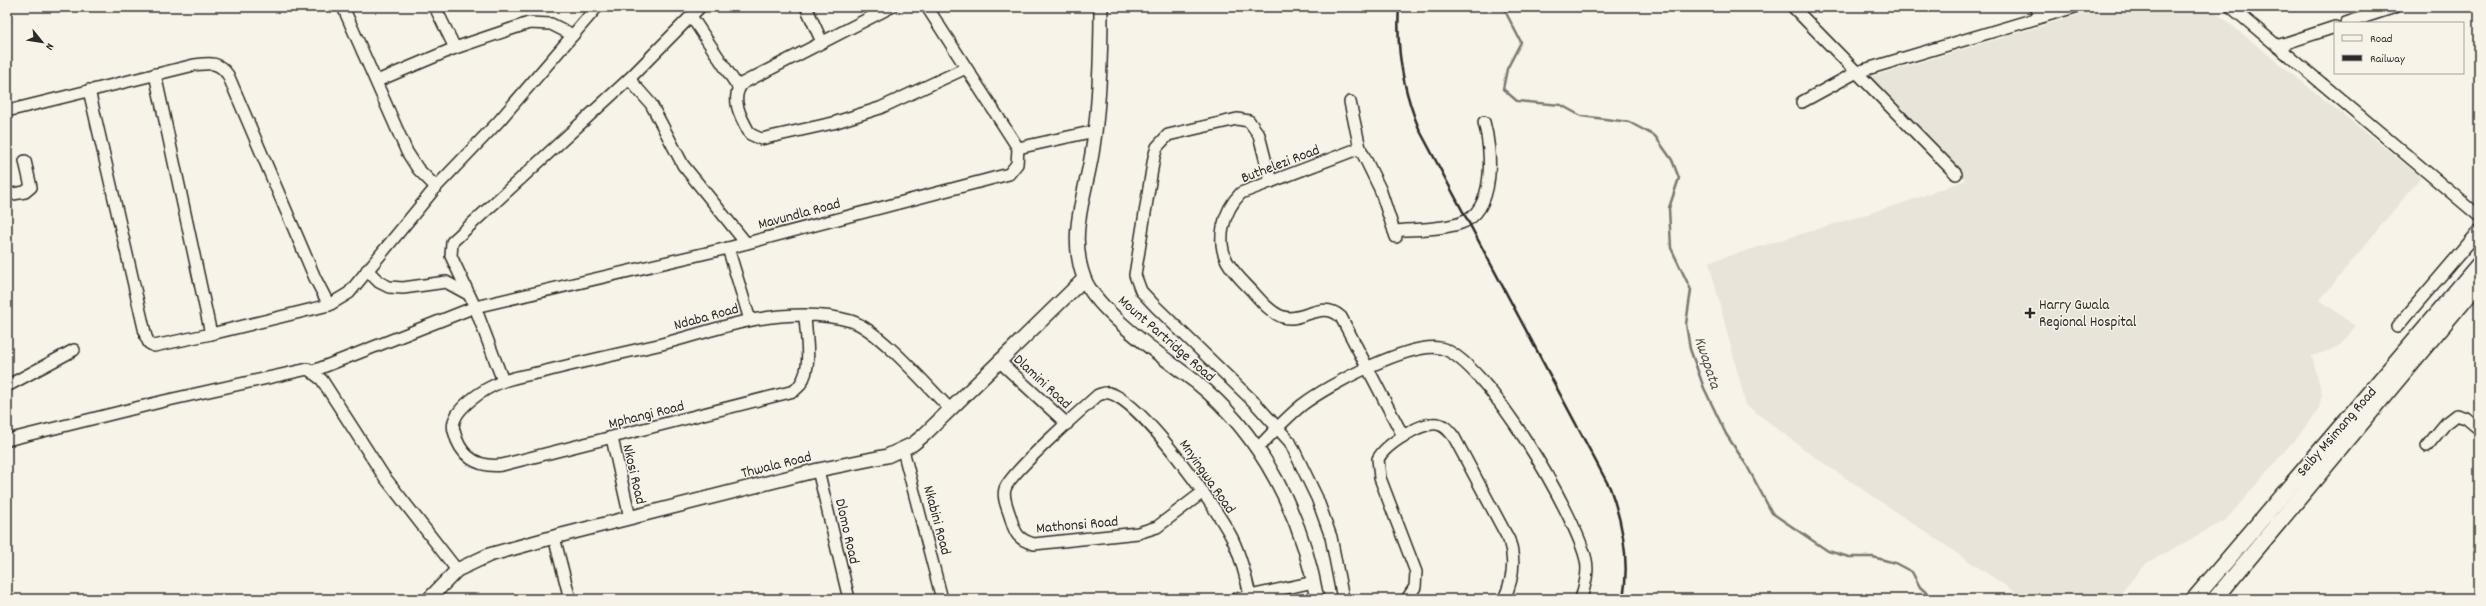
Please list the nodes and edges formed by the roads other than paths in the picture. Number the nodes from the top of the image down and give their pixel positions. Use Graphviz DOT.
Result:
graph roads {
  1 [pos="343,7"];
  2 [pos="435,7"];
  3 [pos="597,7"];
  4 [pos="700,7"];
  5 [pos="806,7"];
  6 [pos="891,7"];
  7 [pos="927,7"];
  8 [pos="1101,7"];
  9 [pos="1793,7"];
  10 [pos="2034,7"];
  11 [pos="2075,7"];
  12 [pos="2230,7"];
  13 [pos="2394,7"];
  14 [pos="691,16"];
  15 [pos="2044,16"];
  16 [pos="2349,22"];
  17 [pos="2334,27"];
  18 [pos="573,35"];
  19 [pos="822,42"];
  20 [pos="2277,46"];
  21 [pos="455,48"];
  22 [pos="966,68"];
  23 [pos="1857,72"];
  24 [pos="156,74"];
  25 [pos="629,79"];
  26 [pos="377,81"];
  27 [pos="738,87"];
  28 [pos="89,90"];
  29 [pos="1350,102"];
  30 [pos="1802,102"];
  31 [pos="7,111"];
  32 [pos="1484,122"];
  33 [pos="1095,131"];
  34 [pos="1018,148"];
  35 [pos="1360,148"];
  36 [pos="25,161"];
  37 [pos="1956,174"];
  38 [pos="1271,182"];
  39 [pos="436,187"];
  40 [pos="7,195"];
  41 [pos="2479,216"];
  42 [pos="2479,231"];
  43 [pos="746,243"];
  44 [pos="728,248"];
  45 [pos="2479,264"];
  46 [pos="367,270"];
  47 [pos="1084,279"];
  48 [pos="2479,282"];
  49 [pos="468,294"];
  50 [pos="329,305"];
  51 [pos="475,307"];
  52 [pos="804,316"];
  53 [pos="750,320"];
  54 [pos="2397,327"];
  55 [pos="211,334"];
  56 [pos="74,350"];
  57 [pos="999,361"];
  58 [pos="1367,368"];
  59 [pos="313,372"];
  60 [pos="503,381"];
  61 [pos="7,386"];
  62 [pos="1109,392"];
  63 [pos="950,409"];
  64 [pos="454,419"];
  65 [pos="1067,424"];
  66 [pos="1278,427"];
  67 [pos="2479,429"];
  68 [pos="1403,436"];
  69 [pos="612,438"];
  70 [pos="7,440"];
  71 [pos="2427,446"];
  72 [pos="1257,449"];
  73 [pos="903,450"];
  74 [pos="818,470"];
  75 [pos="1203,492"];
  76 [pos="630,518"];
  77 [pos="554,537"];
  78 [pos="457,570"];
  79 [pos="1314,582"];
  80 [pos="1250,597"];
  81 [pos="430,599"];
  82 [pos="570,599"];
  83 [pos="849,599"];
  84 [pos="942,599"];
  85 [pos="1236,599"];
  86 [pos="1317,599"];
  87 [pos="1343,599"];
  88 [pos="1407,599"];
  89 [pos="1504,599"];
  90 [pos="1581,599"];
  91 [pos="2194,599"];
  92 [pos="2215,599"];
  1 -- 26 [label="street"];
  2 -- 21 [label="street"];
  3 -- 18 [label="street"];
  4 -- 14 [label="street"];
  5 -- 19 [label="street"];
  6 -- 19 [label="street"];
  7 -- 22 [label="street"];
  8 -- 33 [label="street, Mount Partridge Road"];
  9 -- 23 [label="street"];
  10 -- 15 [label="street"];
  11 -- 15 [label="street"];
  12 -- 20 [label="street"];
  13 -- 16 [label="street"];
  14 -- 25 [label="street"];
  14 -- 27 [label="street"];
  15 -- 23 [label="street"];
  17 -- 20 [label="street"];
  18 -- 21 [label="street"];
  18 -- 39 [label="street"];
  19 -- 27 [label="street"];
  20 -- 41 [label="street"];
  21 -- 26 [label="street"];
  22 -- 27 [label="street"];
  22 -- 34 [label="street"];
  23 -- 30 [label="street"];
  23 -- 37 [label="street"];
  24 -- 28 [label="street"];
  24 -- 50 [label="street"];
  24 -- 55 [label="street"];
  25 -- 43 [label="street"];
  25 -- 49 [label="street"];
  26 -- 39 [label="street"];
  28 -- 31 [label="street"];
  28 -- 55 [label="street"];
  29 -- 35 [label="street"];
  32 -- 35 [label="street"];
  33 -- 34 [label="street"];
  33 -- 47 [label="street, Mount Partridge Road"];
  34 -- 43 [label="street, Mavundla Road"];
  35 -- 38 [label="street, Buthelezi Road"];
  36 -- 40 [label="street"];
  38 -- 58 [label="street, Buthelezi Road"];
  38 -- 66 [label="street"];
  39 -- 46 [label="street"];
  42 -- 54 [label="street"];
  43 -- 44 [label="street, Mavundla Road"];
  44 -- 51 [label="street, Mavundla Road"];
  44 -- 53 [label="street"];
  45 -- 91 [label="main road, Selby Msimang Road"];
  46 -- 49 [label="street"];
  46 -- 50 [label="street"];
  47 -- 57 [label="street, Thwala Road"];
  47 -- 72 [label="street, Mount Partridge Road"];
  48 -- 92 [label="main road, Selby Msimang Road"];
  49 -- 51 [label="street"];
  50 -- 55 [label="street"];
  51 -- 59 [label="street, Mavundla Road"];
  51 -- 60 [label="street"];
  52 -- 53 [label="street, Ndaba Road"];
  52 -- 63 [label="street, Ndaba Road"];
  52 -- 69 [label="street, Mphangi Road"];
  53 -- 60 [label="street, Ndaba Road"];
  56 -- 61 [label="street"];
  57 -- 63 [label="street, Thwala Road"];
  57 -- 65 [label="street, Dlamini Road"];
  58 -- 66 [label="street"];
  58 -- 68 [label="street, Buthelezi Road"];
  58 -- 90 [label="street"];
  59 -- 70 [label="street"];
  59 -- 78 [label="street"];
  60 -- 64 [label="street, Ndaba Road"];
  62 -- 65 [label="street, Mathonsi Road"];
  62 -- 75 [label="street, Mnyingwa Road"];
  63 -- 73 [label="street, Thwala Road"];
  64 -- 69 [label="street, Mphangi Road"];
  65 -- 75 [label="street, Mathonsi Road"];
  66 -- 72 [label="street"];
  66 -- 87 [label="street"];
  67 -- 71 [label="street"];
  68 -- 88 [label="street"];
  68 -- 89 [label="street"];
  69 -- 76 [label="street, Nkosi Road"];
  72 -- 79 [label="street, Mount Partridge Road"];
  73 -- 74 [label="street, Thwala Road"];
  73 -- 84 [label="street, Nkabini Road"];
  74 -- 76 [label="street, Thwala Road"];
  74 -- 83 [label="street, Dlomo Road"];
  75 -- 80 [label="street, Mnyingwa Road"];
  76 -- 77 [label="street, Thwala Road"];
  77 -- 78 [label="street, Thwala Road"];
  77 -- 82 [label="street"];
  78 -- 81 [label="street, Thwala Road"];
  79 -- 80 [label="street"];
  79 -- 86 [label="street, Mount Partridge Road"];
  80 -- 85 [label="street"];
}
